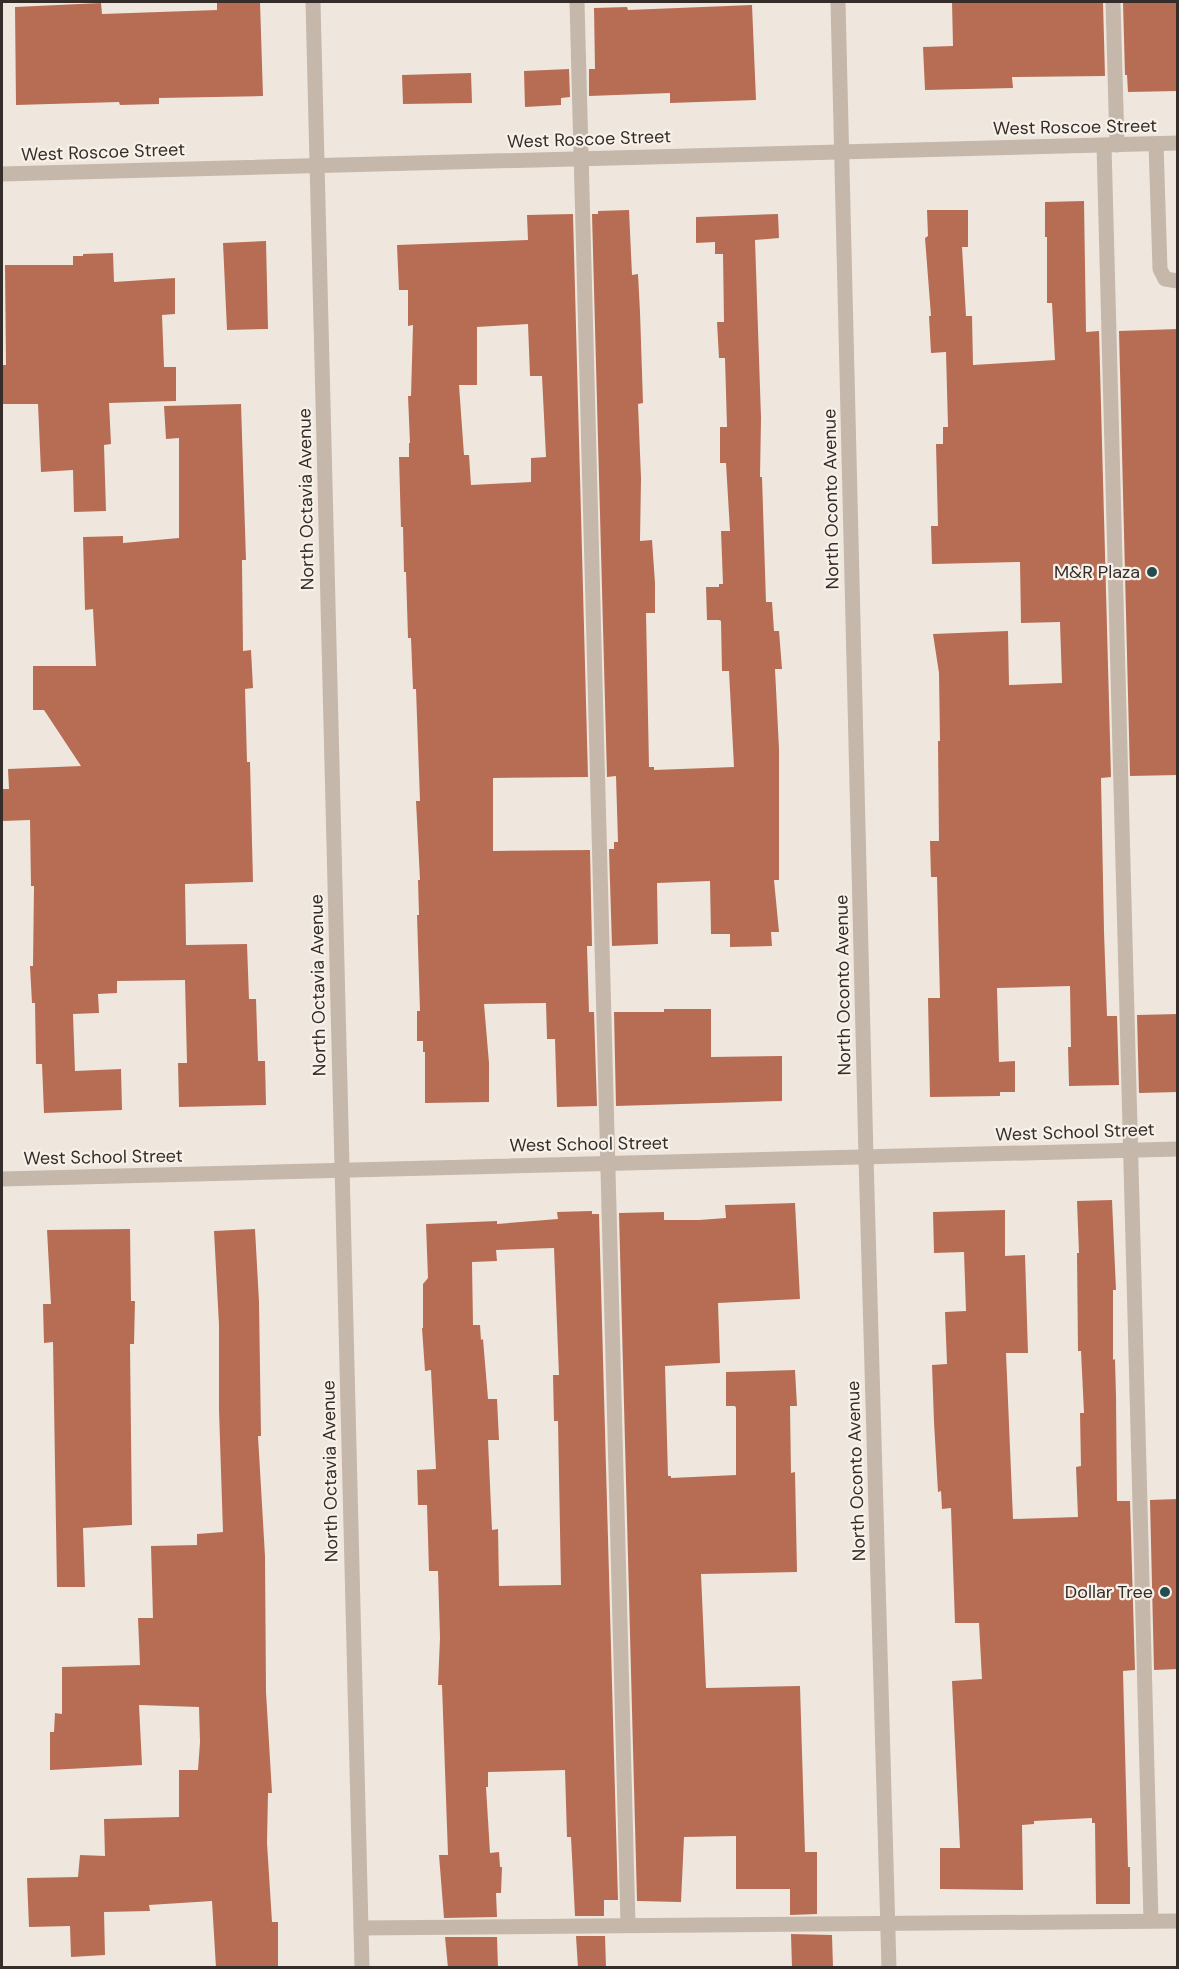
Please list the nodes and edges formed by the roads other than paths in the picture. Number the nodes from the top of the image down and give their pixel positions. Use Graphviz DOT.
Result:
graph roads {
  1 [pos="313,2"];
  2 [pos="577,2"];
  3 [pos="838,2"];
  4 [pos="1113,2"];
  5 [pos="1178,143"];
  6 [pos="1156,144"];
  7 [pos="1110,145"];
  8 [pos="842,152"];
  9 [pos="582,159"];
  10 [pos="317,166"];
  11 [pos="2,174"];
  12 [pos="1178,281"];
  13 [pos="1178,1149"];
  14 [pos="1129,1150"];
  15 [pos="866,1157"];
  16 [pos="607,1163"];
  17 [pos="342,1170"];
  18 [pos="2,1179"];
  19 [pos="1150,1921"];
  20 [pos="1178,1921"];
  21 [pos="888,1922"];
  22 [pos="628,1924"];
  23 [pos="361,1928"];
  24 [pos="362,1968"];
  25 [pos="889,1968"];
  1 -- 10 [label="street, North Octavia Avenue"];
  2 -- 9 [label="street"];
  3 -- 8 [label="street, North Oconto Avenue"];
  4 -- 7 [label="street"];
  5 -- 6 [label="street, West Roscoe Street"];
  6 -- 7 [label="street, West Roscoe Street"];
  6 -- 12 [label="street"];
  7 -- 8 [label="street, West Roscoe Street"];
  7 -- 14 [label="street"];
  8 -- 9 [label="street, West Roscoe Street"];
  8 -- 15 [label="street, North Oconto Avenue"];
  9 -- 10 [label="street, West Roscoe Street"];
  9 -- 16 [label="street"];
  10 -- 11 [label="street, West Roscoe Street"];
  10 -- 17 [label="street, North Octavia Avenue"];
  13 -- 14 [label="street, West School Street"];
  14 -- 15 [label="street, West School Street"];
  14 -- 19 [label="street"];
  15 -- 16 [label="street, West School Street"];
  15 -- 21 [label="street, North Oconto Avenue"];
  16 -- 17 [label="street, West School Street"];
  16 -- 22 [label="street"];
  17 -- 18 [label="street, West School Street"];
  17 -- 23 [label="street, North Octavia Avenue"];
  19 -- 20 [label="street"];
  19 -- 21 [label="street"];
  21 -- 22 [label="street"];
  21 -- 25 [label="street, North Oconto Avenue"];
  22 -- 23 [label="street"];
  23 -- 24 [label="street, North Octavia Avenue"];
}
